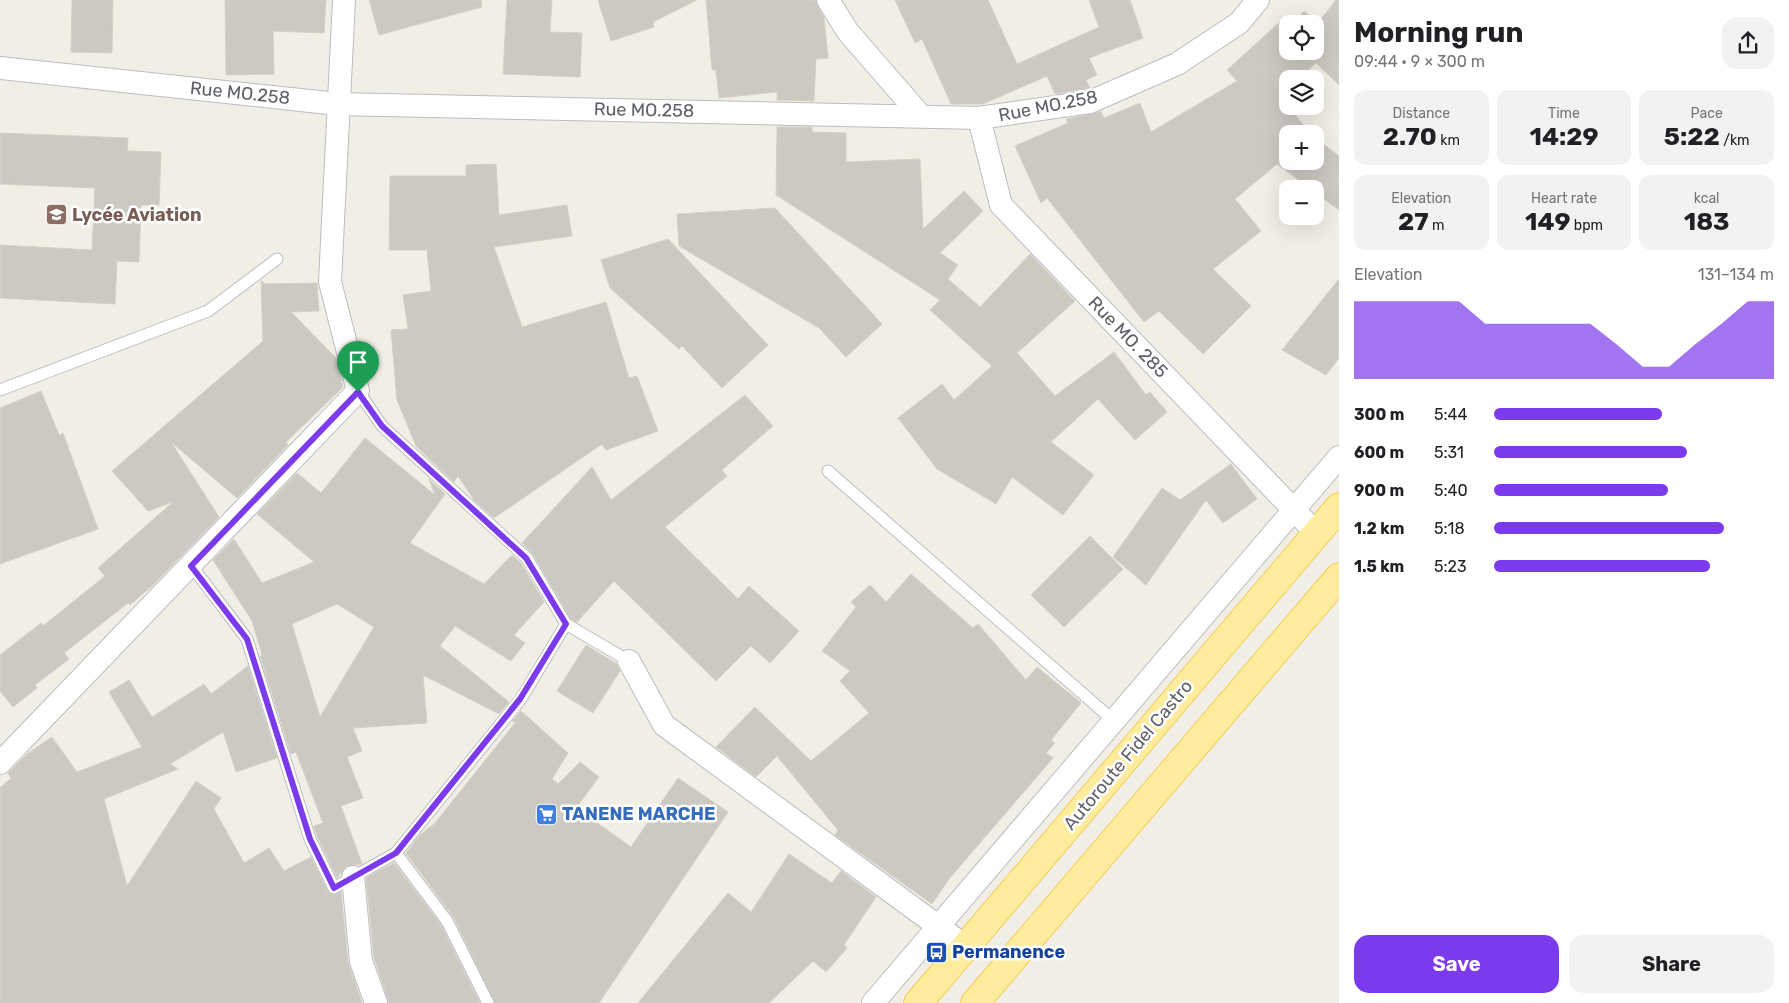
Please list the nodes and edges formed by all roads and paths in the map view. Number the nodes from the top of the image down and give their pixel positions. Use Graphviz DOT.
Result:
graph roads {
  1 [pos="344,0"];
  2 [pos="828,0"];
  3 [pos="1258,0"];
  4 [pos="0,68"];
  5 [pos="338,104"];
  6 [pos="921,116"];
  7 [pos="979,118"];
  8 [pos="277,259"];
  9 [pos="0,390"];
  10 [pos="358,392"];
  11 [pos="1339,457"];
  12 [pos="828,472"];
  13 [pos="1339,507"];
  14 [pos="1294,510"];
  15 [pos="1316,533"];
  16 [pos="191,566"];
  17 [pos="1339,577"];
  18 [pos="566,624"];
  19 [pos="628,661"];
  20 [pos="1114,721"];
  21 [pos="0,763"];
  22 [pos="396,853"];
  23 [pos="353,877"];
  24 [pos="939,927"];
  25 [pos="965,946"];
  26 [pos="376,1003"];
  27 [pos="488,1003"];
  28 [pos="873,1003"];
  29 [pos="918,1003"];
  30 [pos="975,1003"];
  1 -- 5 [label="street"];
  2 -- 6 [label="street"];
  3 -- 7 [label="street, Rue MO.258"];
  4 -- 5 [label="street, Rue MO.258"];
  5 -- 6 [label="street, Rue MO.258"];
  5 -- 10 [label="street"];
  6 -- 7 [label="street, Rue MO.258"];
  7 -- 14 [label="street, Rue MO. 285"];
  8 -- 9 [label="lane"];
  10 -- 16 [label="street"];
  10 -- 18 [label="lane"];
  11 -- 14 [label="street"];
  12 -- 20 [label="lane"];
  13 -- 15 [label="highway, Autoroute Fidel Castro"];
  14 -- 15 [label="street, Rue MO. 285"];
  14 -- 20 [label="street"];
  15 -- 25 [label="highway, Autoroute Fidel Castro"];
  16 -- 21 [label="street"];
  16 -- 23 [label="lane"];
  17 -- 30 [label="highway"];
  18 -- 19 [label="lane"];
  18 -- 22 [label="lane"];
  19 -- 24 [label="street"];
  20 -- 24 [label="street"];
  22 -- 23 [label="lane"];
  22 -- 27 [label="lane"];
  23 -- 26 [label="street"];
  24 -- 25 [label="street"];
  24 -- 28 [label="street"];
  25 -- 29 [label="highway, Autoroute Fidel Castro"];
}
